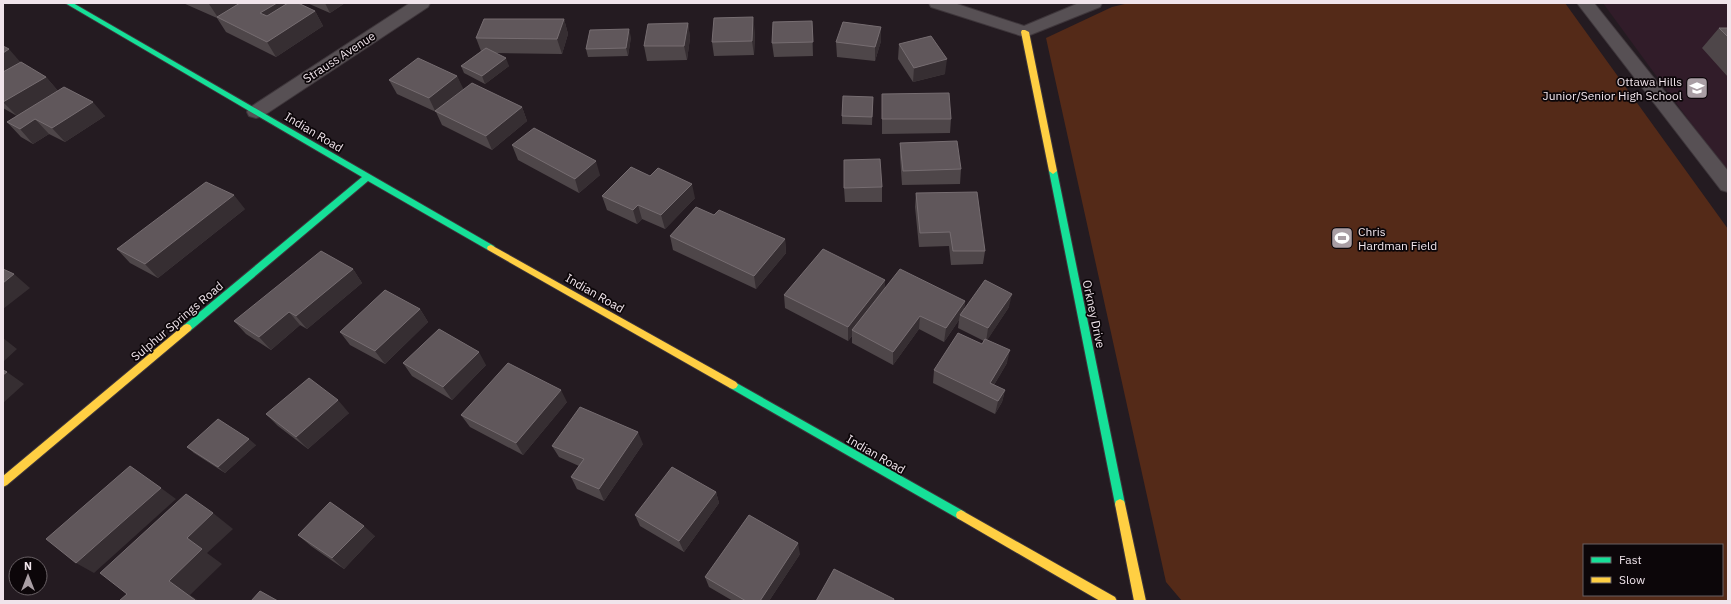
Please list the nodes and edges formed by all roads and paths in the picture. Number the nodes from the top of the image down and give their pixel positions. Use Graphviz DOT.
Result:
graph roads {
  1 [pos="68,3"];
  2 [pos="422,3"];
  3 [pos="937,3"];
  4 [pos="1094,3"];
  5 [pos="1585,3"];
  6 [pos="1025,32"];
  7 [pos="256,112"];
  8 [pos="366,177"];
  9 [pos="1728,185"];
  10 [pos="3,482"];
  11 [pos="1111,601"];
  12 [pos="1140,601"];
  1 -- 7 [label="street, Indian Road"];
  2 -- 7 [label="street, Strauss Avenue"];
  3 -- 6 [label="street"];
  4 -- 6 [label="street"];
  5 -- 9 [label="street"];
  6 -- 12 [label="street, Orkney Drive"];
  7 -- 8 [label="street, Indian Road"];
  8 -- 10 [label="street, Sulphur Springs Road"];
  8 -- 11 [label="street, Indian Road"];
}
